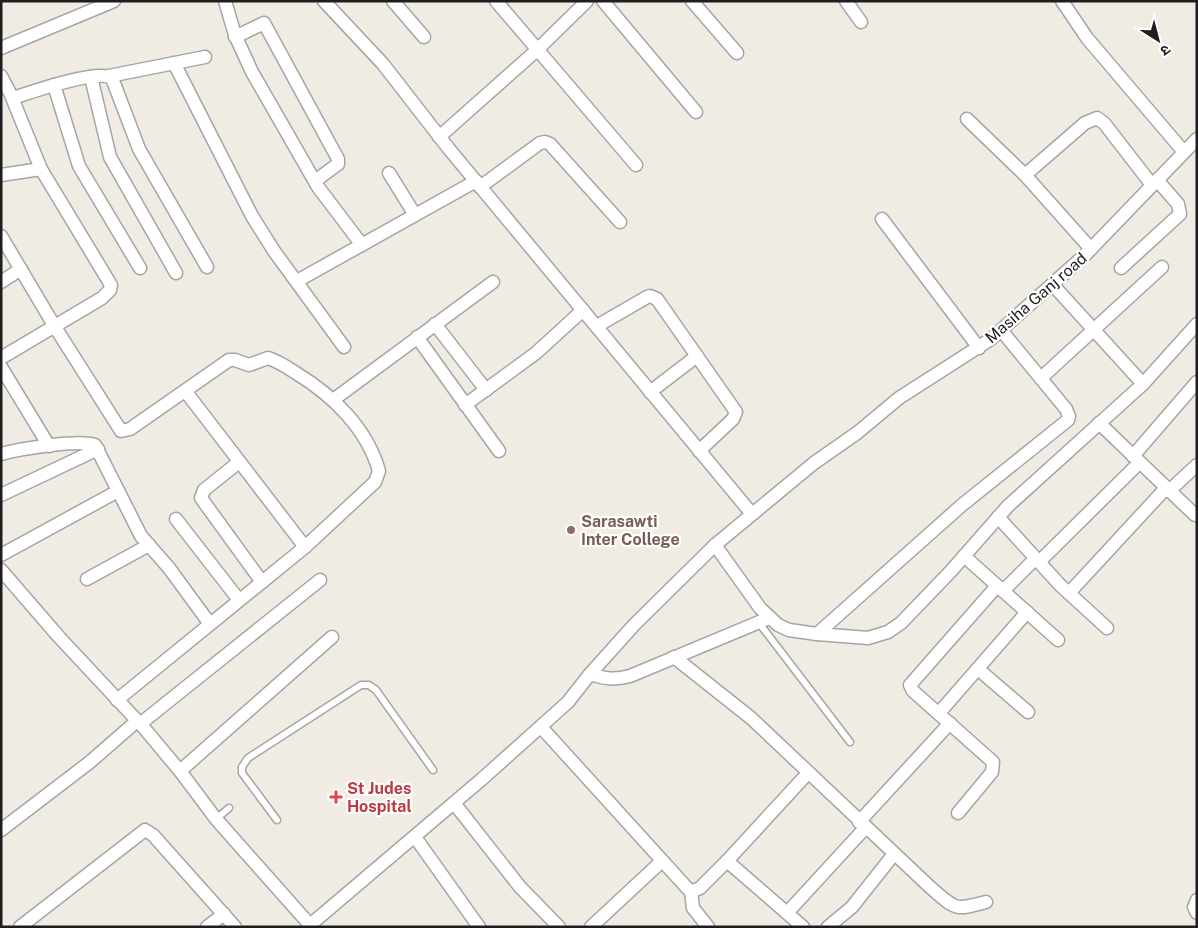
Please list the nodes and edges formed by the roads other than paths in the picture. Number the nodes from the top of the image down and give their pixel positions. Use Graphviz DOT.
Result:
graph roads {
  1 [pos="114,1"];
  2 [pos="225,1"];
  3 [pos="343,1"];
  4 [pos="393,1"];
  5 [pos="496,1"];
  6 [pos="586,1"];
  7 [pos="603,1"];
  8 [pos="692,1"];
  9 [pos="846,1"];
  10 [pos="1062,1"];
  11 [pos="329,6"];
  12 [pos="861,22"];
  13 [pos="235,37"];
  14 [pos="424,37"];
  15 [pos="1,48"];
  16 [pos="537,50"];
  17 [pos="737,54"];
  18 [pos="205,57"];
  19 [pos="174,63"];
  20 [pos="1,76"];
  21 [pos="109,76"];
  22 [pos="91,77"];
  23 [pos="54,85"];
  24 [pos="8,97"];
  25 [pos="696,112"];
  26 [pos="967,119"];
  27 [pos="439,138"];
  28 [pos="1197,139"];
  29 [pos="1184,152"];
  30 [pos="636,165"];
  31 [pos="41,169"];
  32 [pos="389,173"];
  33 [pos="1,175"];
  34 [pos="1025,175"];
  35 [pos="315,181"];
  36 [pos="1155,182"];
  37 [pos="478,184"];
  38 [pos="415,215"];
  39 [pos="882,219"];
  40 [pos="620,222"];
  41 [pos="1,236"];
  42 [pos="362,245"];
  43 [pos="1091,249"];
  44 [pos="1162,267"];
  45 [pos="140,268"];
  46 [pos="207,268"];
  47 [pos="1121,268"];
  48 [pos="21,269"];
  49 [pos="176,273"];
  50 [pos="1,282"];
  51 [pos="297,282"];
  52 [pos="494,282"];
  53 [pos="1053,285"];
  54 [pos="583,310"];
  55 [pos="435,324"];
  56 [pos="1197,324"];
  57 [pos="597,326"];
  58 [pos="55,327"];
  59 [pos="1001,330"];
  60 [pos="1094,330"];
  61 [pos="416,337"];
  62 [pos="344,347"];
  63 [pos="979,348"];
  64 [pos="697,356"];
  65 [pos="1,358"];
  66 [pos="1,367"];
  67 [pos="1040,378"];
  68 [pos="1197,382"];
  69 [pos="1143,384"];
  70 [pos="486,390"];
  71 [pos="186,392"];
  72 [pos="650,392"];
  73 [pos="333,400"];
  74 [pos="465,404"];
  75 [pos="1099,422"];
  76 [pos="49,446"];
  77 [pos="98,449"];
  78 [pos="499,451"];
  79 [pos="699,452"];
  80 [pos="1,454"];
  81 [pos="1136,460"];
  82 [pos="239,462"];
  83 [pos="1197,465"];
  84 [pos="1168,490"];
  85 [pos="118,491"];
  86 [pos="1,496"];
  87 [pos="752,514"];
  88 [pos="1195,515"];
  89 [pos="998,517"];
  90 [pos="176,519"];
  91 [pos="149,545"];
  92 [pos="714,545"];
  93 [pos="305,547"];
  94 [pos="1,555"];
  95 [pos="964,556"];
  96 [pos="1037,561"];
  97 [pos="1,570"];
  98 [pos="87,579"];
  99 [pos="320,580"];
  100 [pos="262,582"];
  101 [pos="1000,588"];
  102 [pos="1069,593"];
  103 [pos="239,600"];
  104 [pos="1027,612"];
  105 [pos="764,621"];
  106 [pos="210,624"];
  107 [pos="1107,628"];
  108 [pos="817,634"];
  109 [pos="332,637"];
  110 [pos="1058,640"];
  111 [pos="674,657"];
  112 [pos="978,669"];
  113 [pos="590,674"];
  114 [pos="118,700"];
  115 [pos="1028,712"];
  116 [pos="939,713"];
  117 [pos="139,723"];
  118 [pos="950,723"];
  119 [pos="540,727"];
  120 [pos="850,742"];
  121 [pos="433,770"];
  122 [pos="180,771"];
  123 [pos="808,773"];
  124 [pos="454,803"];
  125 [pos="229,808"];
  126 [pos="958,813"];
  127 [pos="216,819"];
  128 [pos="277,820"];
  129 [pos="863,824"];
  130 [pos="1,830"];
  131 [pos="415,837"];
  132 [pos="894,854"];
  133 [pos="662,860"];
  134 [pos="727,861"];
  135 [pos="691,891"];
  136 [pos="1197,900"];
  137 [pos="986,902"];
  138 [pos="787,913"];
  139 [pos="1197,913"];
  140 [pos="224,914"];
  141 [pos="309,926"];
  142 [pos="20,927"];
  143 [pos="207,927"];
  144 [pos="235,927"];
  145 [pos="479,927"];
  146 [pos="559,927"];
  147 [pos="591,927"];
  148 [pos="708,927"];
  149 [pos="803,927"];
  150 [pos="828,927"];
  1 -- 15 [label="street"];
  2 -- 13 [label="street"];
  3 -- 11 [label="street"];
  4 -- 14 [label="street"];
  5 -- 16 [label="street"];
  6 -- 16 [label="street"];
  7 -- 25 [label="street"];
  8 -- 17 [label="street"];
  9 -- 12 [label="street"];
  10 -- 29 [label="street"];
  11 -- 27 [label="street"];
  13 -- 35 [label="street"];
  13 -- 35 [label="street"];
  16 -- 27 [label="street"];
  16 -- 30 [label="street"];
  18 -- 19 [label="street"];
  19 -- 21 [label="street"];
  19 -- 51 [label="street"];
  20 -- 24 [label="street"];
  21 -- 22 [label="street"];
  21 -- 46 [label="street"];
  22 -- 23 [label="street"];
  22 -- 49 [label="street"];
  23 -- 24 [label="street"];
  23 -- 45 [label="street"];
  24 -- 31 [label="street"];
  26 -- 34 [label="street"];
  27 -- 37 [label="street"];
  28 -- 29 [label="street, Masiha Ganj road"];
  29 -- 36 [label="street, Masiha Ganj road"];
  31 -- 33 [label="street"];
  31 -- 58 [label="street"];
  32 -- 38 [label="street"];
  34 -- 36 [label="street"];
  34 -- 43 [label="street"];
  35 -- 42 [label="street"];
  36 -- 43 [label="street, Masiha Ganj road"];
  36 -- 47 [label="street"];
  37 -- 38 [label="street"];
  37 -- 40 [label="street"];
  37 -- 54 [label="street"];
  38 -- 42 [label="street"];
  39 -- 63 [label="street"];
  41 -- 48 [label="street"];
  42 -- 51 [label="street"];
  43 -- 53 [label="street, Masiha Ganj road"];
  44 -- 60 [label="street"];
  48 -- 50 [label="street"];
  48 -- 58 [label="street"];
  51 -- 62 [label="street"];
  52 -- 55 [label="street"];
  53 -- 59 [label="street, Masiha Ganj road"];
  53 -- 60 [label="street"];
  54 -- 57 [label="street"];
  54 -- 70 [label="street"];
  55 -- 61 [label="street"];
  55 -- 70 [label="street"];
  56 -- 69 [label="street"];
  57 -- 64 [label="street"];
  57 -- 72 [label="street"];
  58 -- 65 [label="street"];
  58 -- 71 [label="street"];
  59 -- 63 [label="street, Masiha Ganj road"];
  59 -- 67 [label="street"];
  60 -- 67 [label="street"];
  60 -- 69 [label="street"];
  61 -- 73 [label="street"];
  61 -- 74 [label="street"];
  63 -- 87 [label="street, Masiha Ganj road"];
  64 -- 72 [label="street"];
  64 -- 79 [label="street"];
  66 -- 76 [label="street"];
  67 -- 108 [label="street"];
  68 -- 81 [label="street"];
  69 -- 75 [label="street"];
  70 -- 74 [label="street"];
  71 -- 73 [label="street"];
  71 -- 82 [label="street"];
  72 -- 79 [label="street"];
  73 -- 93 [label="street"];
  74 -- 78 [label="street"];
  75 -- 81 [label="street"];
  75 -- 89 [label="street"];
  76 -- 77 [label="street"];
  76 -- 80 [label="street"];
  77 -- 85 [label="street"];
  77 -- 86 [label="street"];
  79 -- 87 [label="street"];
  81 -- 84 [label="street"];
  81 -- 96 [label="street"];
  82 -- 93 [label="street"];
  82 -- 100 [label="street"];
  83 -- 84 [label="street"];
  84 -- 88 [label="street"];
  84 -- 102 [label="street"];
  85 -- 91 [label="street"];
  85 -- 94 [label="street"];
  87 -- 92 [label="street, Masiha Ganj road"];
  89 -- 95 [label="street"];
  89 -- 96 [label="street"];
  90 -- 103 [label="street"];
  91 -- 98 [label="street"];
  91 -- 106 [label="street"];
  92 -- 105 [label="street"];
  92 -- 113 [label="street, Masiha Ganj road"];
  93 -- 100 [label="street"];
  95 -- 101 [label="street"];
  95 -- 108 [label="street"];
  96 -- 101 [label="street"];
  96 -- 102 [label="street"];
  97 -- 114 [label="street"];
  99 -- 117 [label="street"];
  100 -- 103 [label="street"];
  101 -- 104 [label="street"];
  101 -- 116 [label="street"];
  102 -- 107 [label="street"];
  103 -- 106 [label="street"];
  104 -- 110 [label="street"];
  104 -- 112 [label="street"];
  105 -- 108 [label="street"];
  105 -- 111 [label="street"];
  105 -- 120 [label="lane"];
  106 -- 114 [label="street"];
  109 -- 122 [label="street"];
  111 -- 113 [label="street"];
  111 -- 123 [label="street"];
  112 -- 115 [label="street"];
  112 -- 116 [label="street"];
  113 -- 119 [label="street, Masiha Ganj road"];
  114 -- 117 [label="street"];
  116 -- 118 [label="street"];
  117 -- 122 [label="street"];
  117 -- 130 [label="street"];
  118 -- 126 [label="street"];
  118 -- 129 [label="street"];
  119 -- 124 [label="street, Masiha Ganj road"];
  119 -- 133 [label="street"];
  121 -- 128 [label="lane"];
  122 -- 127 [label="street"];
  123 -- 129 [label="street"];
  123 -- 134 [label="street"];
  124 -- 131 [label="street, Masiha Ganj road"];
  124 -- 146 [label="street"];
  125 -- 127 [label="lane"];
  127 -- 141 [label="street"];
  129 -- 132 [label="street"];
  129 -- 138 [label="street"];
  131 -- 141 [label="street, Masiha Ganj road"];
  131 -- 145 [label="street"];
  132 -- 137 [label="street"];
  132 -- 150 [label="street"];
  133 -- 135 [label="street"];
  133 -- 147 [label="street"];
  134 -- 135 [label="street"];
  134 -- 138 [label="street"];
  135 -- 148 [label="street"];
  136 -- 139 [label="street"];
  138 -- 149 [label="street"];
  140 -- 142 [label="street"];
  140 -- 143 [label="street"];
  140 -- 144 [label="street"];
}
